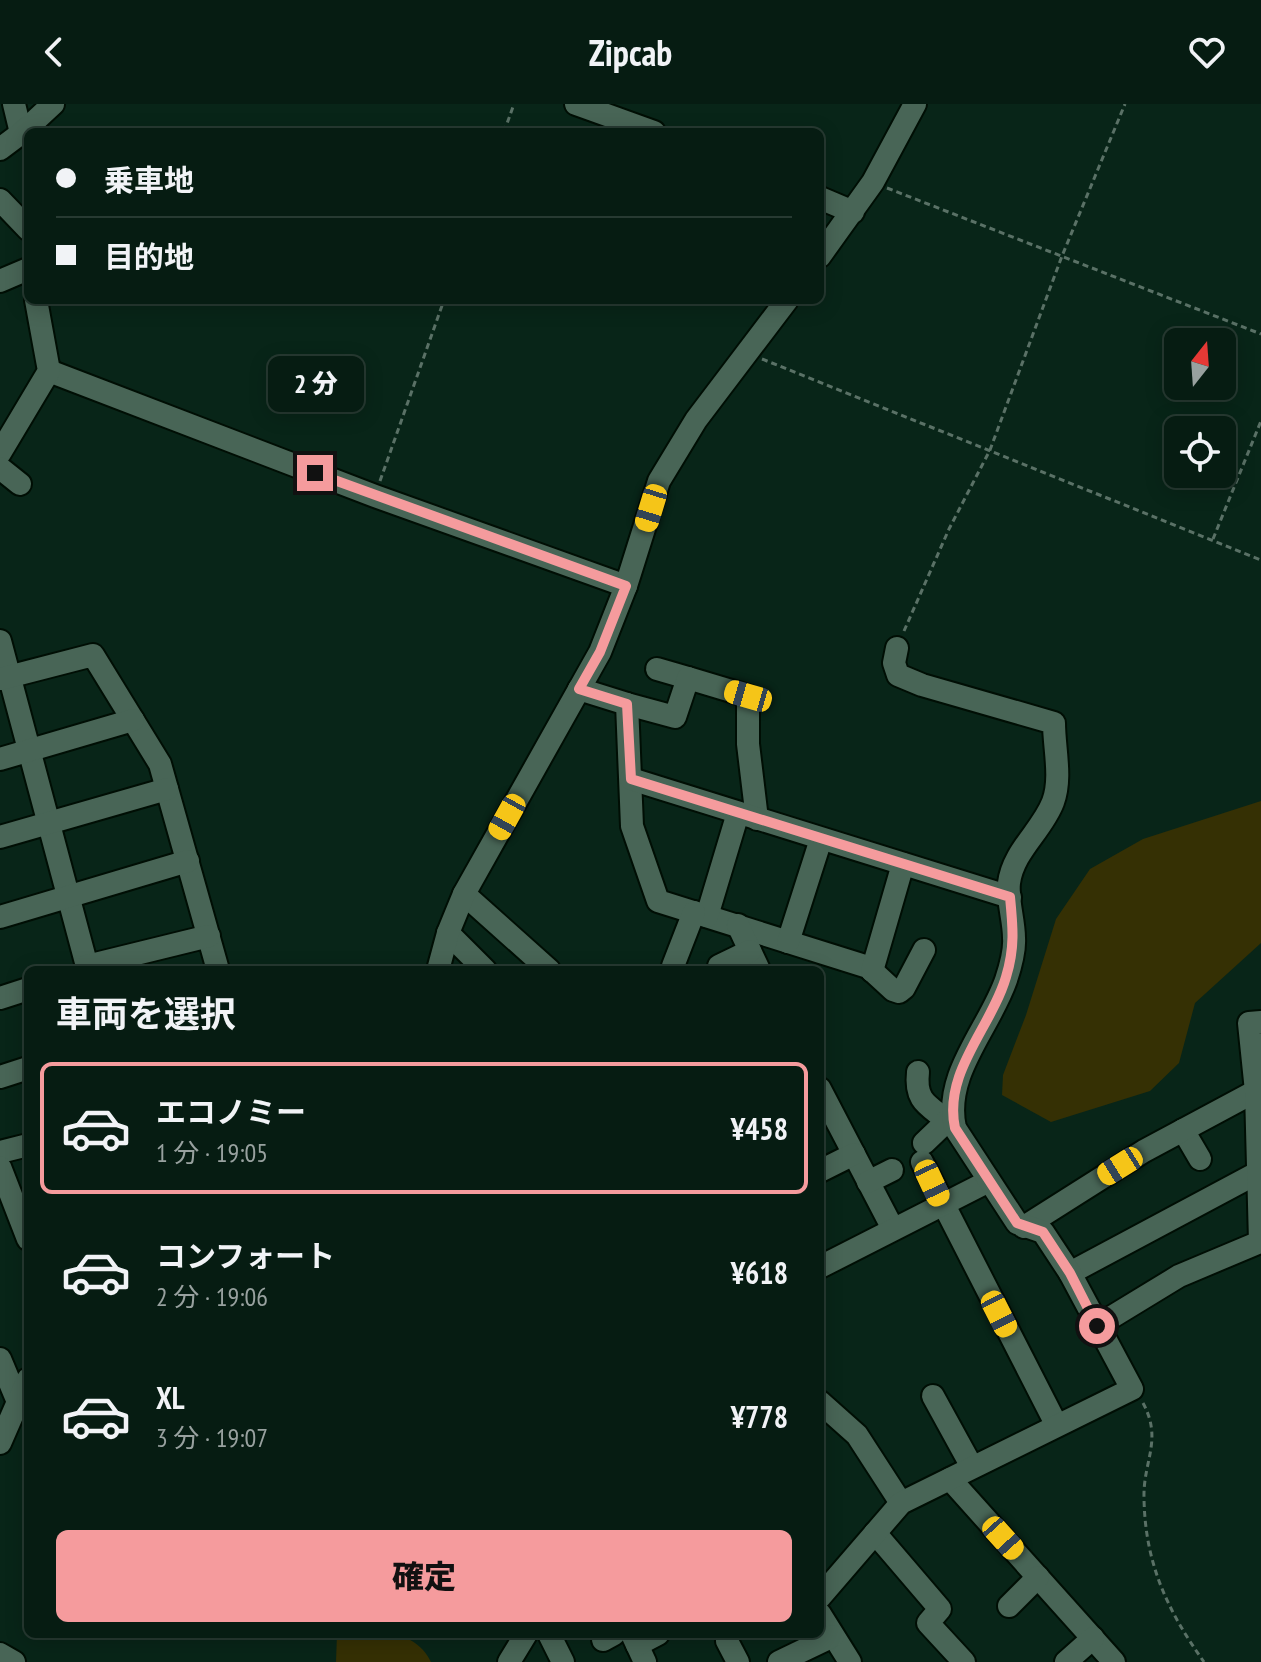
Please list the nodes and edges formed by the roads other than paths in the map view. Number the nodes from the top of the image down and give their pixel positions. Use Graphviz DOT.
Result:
graph roads {
  1 [pos="14,104"];
  2 [pos="53,104"];
  3 [pos="576,104"];
  4 [pos="915,104"];
  5 [pos="27,128"];
  6 [pos="643,128"];
  7 [pos="24,130"];
  8 [pos="21,133"];
  9 [pos="0,149"];
  10 [pos="0,200"];
  11 [pos="824,200"];
  12 [pos="853,212"];
  13 [pos="24,225"];
  14 [pos="824,251"];
  15 [pos="24,271"];
  16 [pos="0,281"];
  17 [pos="37,304"];
  18 [pos="784,304"];
  19 [pos="49,371"];
  20 [pos="0,453"];
  21 [pos="0,468"];
  22 [pos="20,484"];
  23 [pos="626,586"];
  24 [pos="0,641"];
  25 [pos="897,648"];
  26 [pos="657,669"];
  27 [pos="5,677"];
  28 [pos="688,678"];
  29 [pos="579,689"];
  30 [pos="627,704"];
  31 [pos="133,720"];
  32 [pos="30,750"];
  33 [pos="0,759"];
  34 [pos="631,779"];
  35 [pos="167,789"];
  36 [pos="748,816"];
  37 [pos="49,822"];
  38 [pos="0,837"];
  39 [pos="821,839"];
  40 [pos="188,861"];
  41 [pos="903,864"];
  42 [pos="464,894"];
  43 [pos="68,896"];
  44 [pos="1010,897"];
  45 [pos="701,914"];
  46 [pos="0,917"];
  47 [pos="738,925"];
  48 [pos="448,933"];
  49 [pos="209,936"];
  50 [pos="788,942"];
  51 [pos="924,950"];
  52 [pos="755,960"];
  53 [pos="86,966"];
  54 [pos="95,966"];
  55 [pos="217,966"];
  56 [pos="439,966"];
  57 [pos="481,966"];
  58 [pos="545,966"];
  59 [pos="673,966"];
  60 [pos="719,966"];
  61 [pos="872,971"];
  62 [pos="24,990"];
  63 [pos="0,998"];
  64 [pos="1261,1022"];
  65 [pos="24,1069"];
  66 [pos="918,1072"];
  67 [pos="0,1077"];
  68 [pos="1256,1091"];
  69 [pos="824,1097"];
  70 [pos="951,1124"];
  71 [pos="1183,1130"];
  72 [pos="24,1146"];
  73 [pos="0,1152"];
  74 [pos="854,1154"];
  75 [pos="1200,1159"];
  76 [pos="0,1167"];
  77 [pos="1259,1168"];
  78 [pos="824,1169"];
  79 [pos="892,1170"];
  80 [pos="989,1181"];
  81 [pos="868,1182"];
  82 [pos="941,1203"];
  83 [pos="8,1211"];
  84 [pos="1024,1227"];
  85 [pos="893,1229"];
  86 [pos="24,1233"];
  87 [pos="824,1265"];
  88 [pos="1070,1273"];
  89 [pos="1097,1326"];
  90 [pos="0,1359"];
  91 [pos="24,1388"];
  92 [pos="933,1396"];
  93 [pos="18,1402"];
  94 [pos="824,1408"];
  95 [pos="1056,1424"];
  96 [pos="0,1443"];
  97 [pos="972,1467"];
  98 [pos="950,1479"];
  99 [pos="901,1503"];
  100 [pos="875,1533"];
  101 [pos="1038,1577"];
  102 [pos="824,1592"];
  103 [pos="1009,1606"];
  104 [pos="824,1621"];
  105 [pos="833,1636"];
  106 [pos="524,1638"];
  107 [pos="551,1638"];
  108 [pos="1093,1638"];
  109 [pos="727,1641"];
  110 [pos="0,1654"];
  111 [pos="14,1662"];
  112 [pos="509,1662"];
  113 [pos="563,1662"];
  114 [pos="738,1662"];
  115 [pos="779,1662"];
  116 [pos="850,1662"];
  117 [pos="964,1662"];
  118 [pos="1066,1662"];
  119 [pos="1114,1662"];
  1 -- 8 [label="street"];
  2 -- 5 [label="street"];
  3 -- 6 [label="street"];
  4 -- 12 [label="street"];
  7 -- 8 [label="street"];
  8 -- 9 [label="street"];
  10 -- 13 [label="street"];
  11 -- 12 [label="street"];
  12 -- 14 [label="street"];
  15 -- 16 [label="street"];
  17 -- 19 [label="street"];
  18 -- 23 [label="street"];
  19 -- 20 [label="street"];
  19 -- 23 [label="street"];
  21 -- 22 [label="street"];
  23 -- 29 [label="street"];
  24 -- 27 [label="street"];
  25 -- 44 [label="street"];
  26 -- 28 [label="street"];
  27 -- 31 [label="street"];
  27 -- 32 [label="street"];
  28 -- 30 [label="street"];
  28 -- 36 [label="street"];
  29 -- 30 [label="street"];
  29 -- 42 [label="street"];
  30 -- 34 [label="street"];
  31 -- 32 [label="street"];
  31 -- 35 [label="street"];
  32 -- 33 [label="street"];
  32 -- 37 [label="street"];
  34 -- 36 [label="street"];
  34 -- 45 [label="street"];
  35 -- 37 [label="street"];
  35 -- 40 [label="street"];
  36 -- 39 [label="street"];
  36 -- 45 [label="street"];
  37 -- 38 [label="street"];
  37 -- 43 [label="street"];
  39 -- 41 [label="street"];
  39 -- 50 [label="street"];
  40 -- 43 [label="street"];
  40 -- 49 [label="street"];
  41 -- 44 [label="street"];
  41 -- 61 [label="street"];
  42 -- 48 [label="street"];
  42 -- 58 [label="street"];
  43 -- 46 [label="street"];
  43 -- 53 [label="street"];
  44 -- 70 [label="street"];
  45 -- 47 [label="street"];
  45 -- 59 [label="street"];
  47 -- 50 [label="street"];
  47 -- 52 [label="street"];
  48 -- 56 [label="street"];
  48 -- 57 [label="street"];
  49 -- 54 [label="street"];
  49 -- 55 [label="street"];
  50 -- 61 [label="street"];
  51 -- 61 [label="street"];
  52 -- 60 [label="street"];
  62 -- 63 [label="street"];
  64 -- 68 [label="street"];
  65 -- 67 [label="street"];
  66 -- 70 [label="street"];
  68 -- 71 [label="street"];
  68 -- 77 [label="street"];
  69 -- 74 [label="street"];
  70 -- 80 [label="street"];
  70 -- 82 [label="street"];
  71 -- 75 [label="street"];
  71 -- 84 [label="street"];
  72 -- 73 [label="street"];
  74 -- 78 [label="street"];
  74 -- 81 [label="street"];
  76 -- 83 [label="street"];
  77 -- 88 [label="street"];
  77 -- 89 [label="street"];
  79 -- 81 [label="street"];
  80 -- 82 [label="street"];
  80 -- 84 [label="street"];
  81 -- 85 [label="street"];
  82 -- 85 [label="street"];
  82 -- 95 [label="street"];
  83 -- 86 [label="street"];
  84 -- 88 [label="street"];
  85 -- 87 [label="street"];
  88 -- 89 [label="street"];
  89 -- 95 [label="street"];
  90 -- 93 [label="street"];
  91 -- 93 [label="street"];
  92 -- 97 [label="street"];
  93 -- 96 [label="street"];
  94 -- 99 [label="street"];
  95 -- 97 [label="street"];
  97 -- 98 [label="street"];
  98 -- 99 [label="street"];
  98 -- 101 [label="street"];
  99 -- 100 [label="street"];
  100 -- 102 [label="street"];
  100 -- 117 [label="street"];
  101 -- 103 [label="street"];
  101 -- 108 [label="street"];
  104 -- 105 [label="street"];
  105 -- 115 [label="street"];
  105 -- 116 [label="street"];
  106 -- 112 [label="street"];
  107 -- 113 [label="street"];
  108 -- 118 [label="street"];
  108 -- 119 [label="street"];
  109 -- 114 [label="street"];
  110 -- 111 [label="street"];
}
